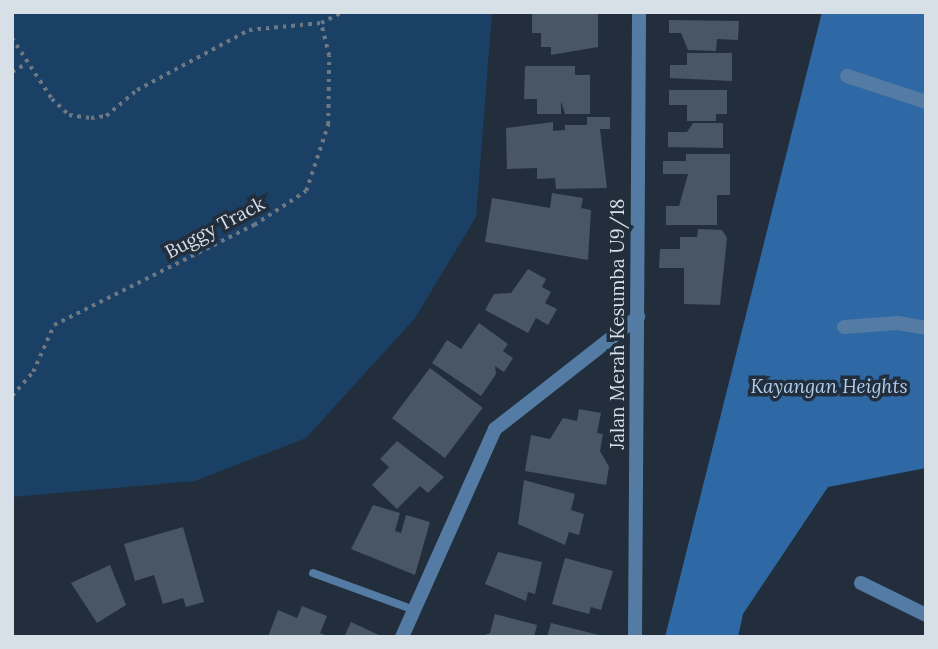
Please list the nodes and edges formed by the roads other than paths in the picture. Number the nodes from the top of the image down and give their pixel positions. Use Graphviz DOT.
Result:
graph roads {
  1 [pos="639,12"];
  2 [pos="847,76"];
  3 [pos="926,102"];
  4 [pos="638,317"];
  5 [pos="844,327"];
  6 [pos="926,328"];
  7 [pos="313,573"];
  8 [pos="861,583"];
  9 [pos="414,610"];
  10 [pos="926,615"];
  11 [pos="402,637"];
  12 [pos="635,637"];
  1 -- 4 [label="street, Jalan Merah Kesumba U9/18"];
  2 -- 3 [label="street"];
  4 -- 9 [label="street"];
  4 -- 12 [label="street, Jalan Merah Kesumba U9/18"];
  5 -- 6 [label="street"];
  7 -- 9 [label="lane"];
  8 -- 10 [label="street"];
  9 -- 11 [label="street"];
}
